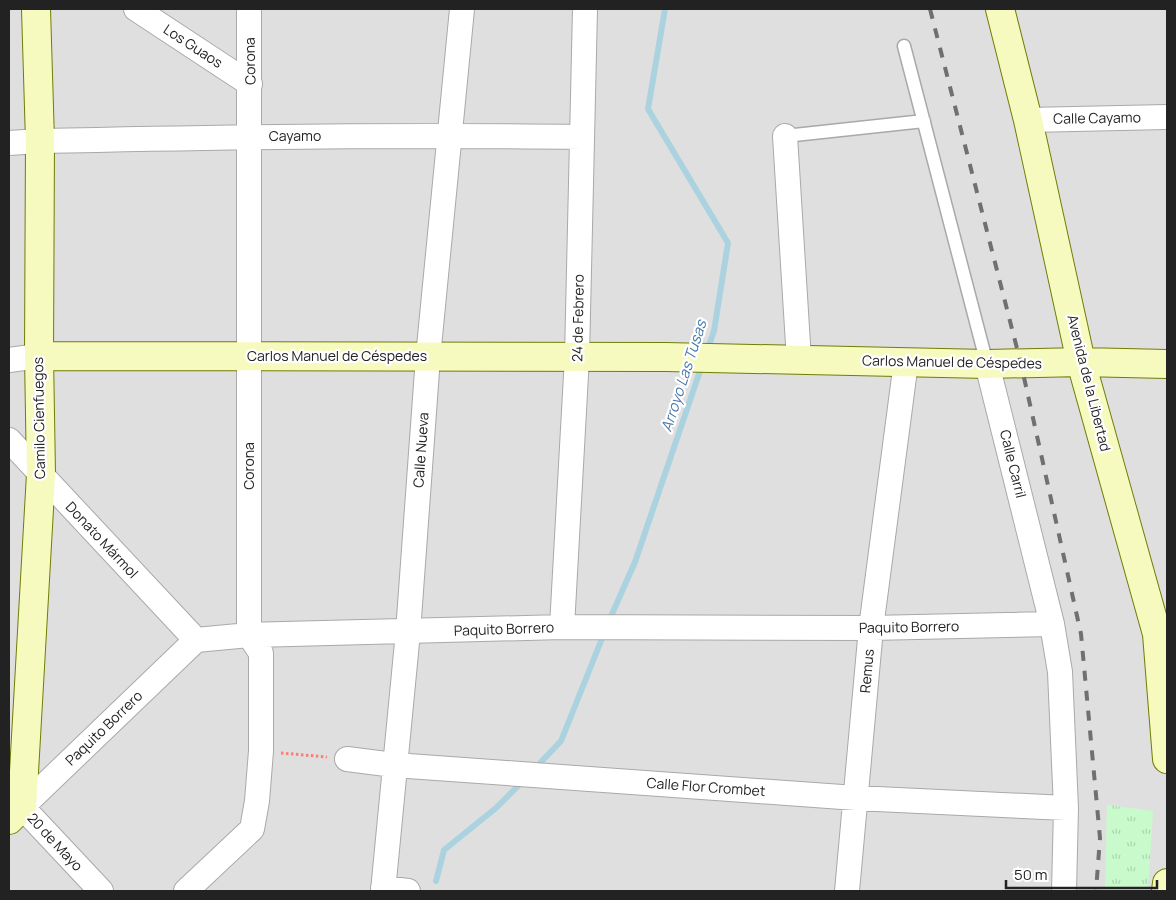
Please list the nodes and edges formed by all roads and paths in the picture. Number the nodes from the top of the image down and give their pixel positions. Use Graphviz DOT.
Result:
graph roads {
  1 [pos="36,9"];
  2 [pos="136,9"];
  3 [pos="249,9"];
  4 [pos="462,9"];
  5 [pos="585,9"];
  6 [pos="1000,9"];
  7 [pos="904,46"];
  8 [pos="250,84"];
  9 [pos="1167,117"];
  10 [pos="1028,120"];
  11 [pos="924,121"];
  12 [pos="451,135"];
  13 [pos="250,136"];
  14 [pos="785,136"];
  15 [pos="582,137"];
  16 [pos="40,141"];
  17 [pos="9,143"];
  18 [pos="39,356"];
  19 [pos="249,356"];
  20 [pos="428,356"];
  21 [pos="577,357"];
  22 [pos="9,360"];
  23 [pos="799,360"];
  24 [pos="906,362"];
  25 [pos="1081,362"];
  26 [pos="988,364"];
  27 [pos="1167,364"];
  28 [pos="9,440"];
  29 [pos="41,474"];
  30 [pos="1052,624"];
  31 [pos="562,627"];
  32 [pos="871,628"];
  33 [pos="408,632"];
  34 [pos="1162,634"];
  35 [pos="249,635"];
  36 [pos="196,640"];
  37 [pos="260,751"];
  38 [pos="347,758"];
  39 [pos="1167,759"];
  40 [pos="394,765"];
  41 [pos="856,798"];
  42 [pos="13,807"];
  43 [pos="1066,808"];
  44 [pos="1167,883"];
  45 [pos="383,890"];
  46 [pos="101,891"];
  47 [pos="186,891"];
  48 [pos="408,891"];
  49 [pos="847,891"];
  50 [pos="1064,891"];
  51 [pos="1166,891"];
  1 -- 16 [label="street, Camilo Cienfuegos"];
  2 -- 8 [label="street, Los Guaos"];
  3 -- 8 [label="street, Corona"];
  4 -- 12 [label="street, Calle Nueva"];
  5 -- 15 [label="street, 24 de Febrero"];
  6 -- 10 [label="street, Avenida de la Libertad"];
  7 -- 11 [label="lane, Calle Carril"];
  8 -- 13 [label="street, Corona"];
  9 -- 10 [label="street, Calle Cayamo"];
  10 -- 25 [label="street, Avenida de la Libertad"];
  11 -- 14 [label="lane"];
  11 -- 26 [label="lane, Calle Carril"];
  12 -- 13 [label="street, Cayamo"];
  12 -- 15 [label="street, Cayamo"];
  12 -- 20 [label="street, Calle Nueva"];
  13 -- 16 [label="street, Cayamo"];
  13 -- 19 [label="street, Corona"];
  14 -- 23 [label="street"];
  15 -- 21 [label="street, 24 de Febrero"];
  16 -- 17 [label="street, Cayamo"];
  16 -- 18 [label="street, Camilo Cienfuegos"];
  18 -- 19 [label="street, Carlos Manuel de Céspedes"];
  18 -- 22 [label="street, Carlos Manuel de Céspedes"];
  18 -- 29 [label="street, Camilo Cienfuegos"];
  19 -- 20 [label="street, Carlos Manuel de Céspedes"];
  19 -- 35 [label="street, Corona"];
  20 -- 21 [label="street, Carlos Manuel de Céspedes"];
  20 -- 33 [label="street, Calle Nueva"];
  21 -- 23 [label="street, Carlos Manuel de Céspedes"];
  21 -- 31 [label="street, 24 de Febrero"];
  23 -- 24 [label="street, Carlos Manuel de Céspedes"];
  24 -- 26 [label="street, Carlos Manuel de Céspedes"];
  24 -- 32 [label="street, Remus"];
  25 -- 26 [label="street, Carlos Manuel de Céspedes"];
  25 -- 27 [label="street, Carlos Manuel de Céspedes"];
  25 -- 34 [label="street, Avenida de la Libertad"];
  26 -- 30 [label="street, Calle Carril"];
  28 -- 29 [label="street, Donato Mármol"];
  29 -- 36 [label="street, Donato Mármol"];
  29 -- 42 [label="street, Camilo Cienfuegos"];
  30 -- 32 [label="street, Paquito Borrero"];
  30 -- 43 [label="street, Calle Carril"];
  31 -- 32 [label="street, Paquito Borrero"];
  31 -- 33 [label="street, Paquito Borrero"];
  32 -- 41 [label="street, Remus"];
  33 -- 35 [label="street, Paquito Borrero"];
  33 -- 40 [label="street, Calle Nueva"];
  34 -- 39 [label="street, Avenida de la Libertad"];
  35 -- 36 [label="street, Paquito Borrero"];
  35 -- 37 [label="street, Corona"];
  36 -- 42 [label="street, Paquito Borrero"];
  37 -- 38 [label="path"];
  37 -- 47 [label="street, Corona"];
  38 -- 40 [label="street, Calle Flor Crombet"];
  40 -- 41 [label="street, Calle Flor Crombet"];
  40 -- 45 [label="street, Calle Nueva"];
  41 -- 43 [label="street, Calle Flor Crombet"];
  41 -- 49 [label="street, Remus"];
  42 -- 46 [label="street, 20 de Mayo"];
  43 -- 50 [label="street, Calle Carril"];
  44 -- 51 [label="street"];
  45 -- 48 [label="street"];
}
